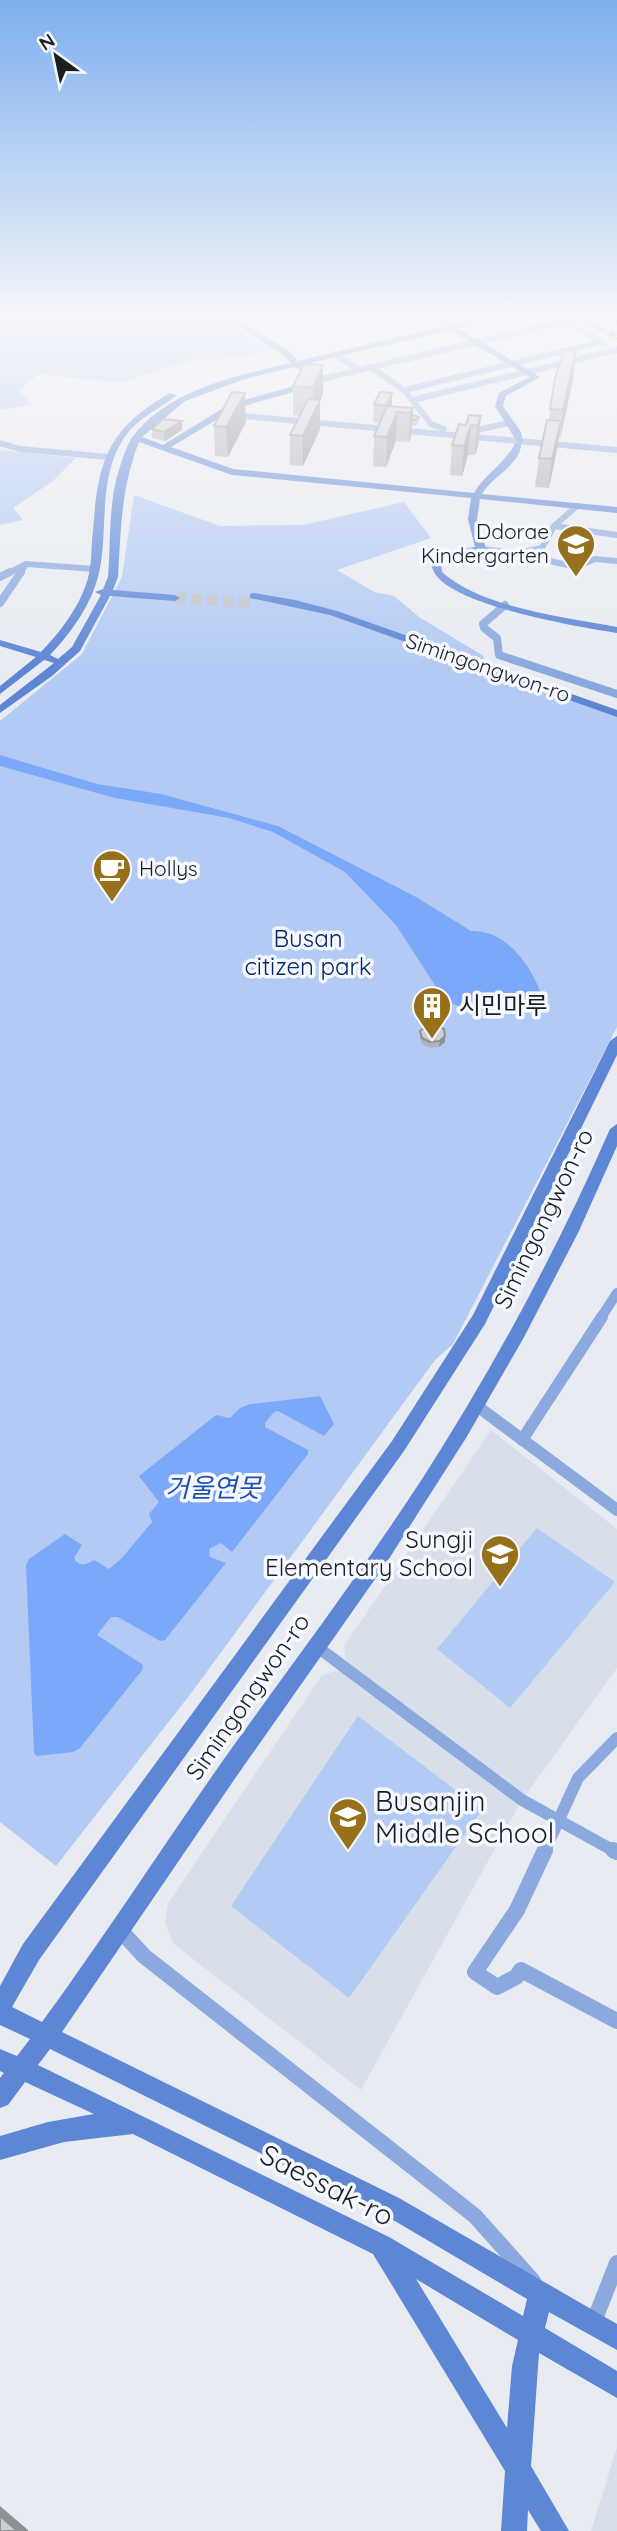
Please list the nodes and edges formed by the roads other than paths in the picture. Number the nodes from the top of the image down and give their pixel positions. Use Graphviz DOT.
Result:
graph roads {
  1 [pos="123,434"];
  2 [pos="140,434"];
  3 [pos="185,434"];
  4 [pos="457,434"];
  5 [pos="517,434"];
  6 [pos="136,438"];
  7 [pos="0,443"];
  8 [pos="165,447"];
  9 [pos="616,451"];
  10 [pos="109,457"];
  11 [pos="478,495"];
  12 [pos="577,506"];
  13 [pos="617,510"];
  14 [pos="554,526"];
  15 [pos="617,535"];
  16 [pos="481,549"];
  17 [pos="517,553"];
  18 [pos="617,561"];
  19 [pos="26,564"];
  20 [pos="95,569"];
  21 [pos="0,577"];
  22 [pos="89,588"];
  23 [pos="109,589"];
  24 [pos="177,594"];
  25 [pos="253,599"];
  26 [pos="0,603"];
  27 [pos="505,605"];
  28 [pos="617,630"];
  29 [pos="65,631"];
  30 [pos="0,643"];
  31 [pos="17,646"];
  32 [pos="45,657"];
  33 [pos="62,663"];
  34 [pos="0,691"];
  35 [pos="617,695"];
  36 [pos="0,710"];
  37 [pos="617,714"];
  38 [pos="617,1041"];
  39 [pos="617,1129"];
  40 [pos="617,1293"];
  41 [pos="477,1406"];
  42 [pos="522,1440"];
  43 [pos="617,1510"];
  44 [pos="316,1646"];
  45 [pos="617,1738"];
  46 [pos="559,1822"];
  47 [pos="617,1852"];
  48 [pos="120,1930"];
  49 [pos="0,2008"];
  50 [pos="0,2013"];
  51 [pos="617,2021"];
  52 [pos="46,2036"];
  53 [pos="0,2060"];
  54 [pos="23,2068"];
  55 [pos="0,2097"];
  56 [pos="136,2123"];
  57 [pos="0,2148"];
  58 [pos="381,2245"];
  59 [pos="617,2263"];
  60 [pos="541,2292"];
  61 [pos="593,2324"];
  62 [pos="531,2334"];
  63 [pos="617,2338"];
  64 [pos="617,2385"];
  65 [pos="518,2470"];
  66 [pos="513,2531"];
  67 [pos="556,2531"];
  1 -- 10 [label="main road"];
  2 -- 6 [label="main road"];
  3 -- 8 [label="main road"];
  4 -- 9 [label="street"];
  5 -- 11 [label="main road"];
  6 -- 8 [label="main road"];
  6 -- 23 [label="main road"];
  7 -- 10 [label="street"];
  8 -- 11 [label="main road"];
  10 -- 20 [label="main road"];
  11 -- 12 [label="main road"];
  11 -- 16 [label="main road"];
  12 -- 13 [label="main road"];
  12 -- 14 [label="street"];
  14 -- 15 [label="street"];
  14 -- 17 [label="street"];
  16 -- 17 [label="street"];
  16 -- 27 [label="main road"];
  17 -- 18 [label="street"];
  19 -- 20 [label="street"];
  19 -- 21 [label="street"];
  19 -- 26 [label="street"];
  20 -- 22 [label="main road"];
  22 -- 23 [label="main road"];
  22 -- 29 [label="main road"];
  23 -- 24 [label="main road"];
  23 -- 33 [label="main road"];
  25 -- 37 [label="main road, Simingongwon-ro"];
  27 -- 28 [label="main road"];
  27 -- 35 [label="street"];
  29 -- 31 [label="main road"];
  29 -- 32 [label="main road"];
  30 -- 31 [label="main road"];
  31 -- 32 [label="main road"];
  32 -- 33 [label="main road"];
  32 -- 34 [label="main road"];
  33 -- 36 [label="main road"];
  38 -- 49 [label="main road, Simingongwon-ro"];
  39 -- 41 [label="main road, Simingongwon-ro"];
  40 -- 42 [label="street"];
  41 -- 42 [label="street"];
  41 -- 44 [label="main road, Simingongwon-ro"];
  42 -- 43 [label="street"];
  44 -- 46 [label="street"];
  44 -- 48 [label="main road, Simingongwon-ro"];
  45 -- 46 [label="street"];
  46 -- 47 [label="street"];
  46 -- 51 [label="street"];
  48 -- 52 [label="main road, Simingongwon-ro"];
  48 -- 60 [label="street, Saessak-ro"];
  50 -- 52 [label="main road, Saessak-ro"];
  52 -- 54 [label="main road, Simingongwon-ro"];
  52 -- 60 [label="main road, Saessak-ro"];
  53 -- 54 [label="main road, Saessak-ro"];
  54 -- 55 [label="main road, Simingongwon-ro"];
  54 -- 56 [label="main road, Saessak-ro"];
  56 -- 57 [label="main road"];
  56 -- 58 [label="main road, Saessak-ro"];
  58 -- 62 [label="main road, Saessak-ro"];
  58 -- 65 [label="main road"];
  59 -- 61 [label="street"];
  60 -- 61 [label="main road, Saessak-ro"];
  60 -- 62 [label="main road"];
  61 -- 63 [label="main road, Saessak-ro"];
  62 -- 64 [label="main road, Saessak-ro"];
  62 -- 65 [label="main road"];
  65 -- 66 [label="main road"];
  65 -- 67 [label="main road"];
}
